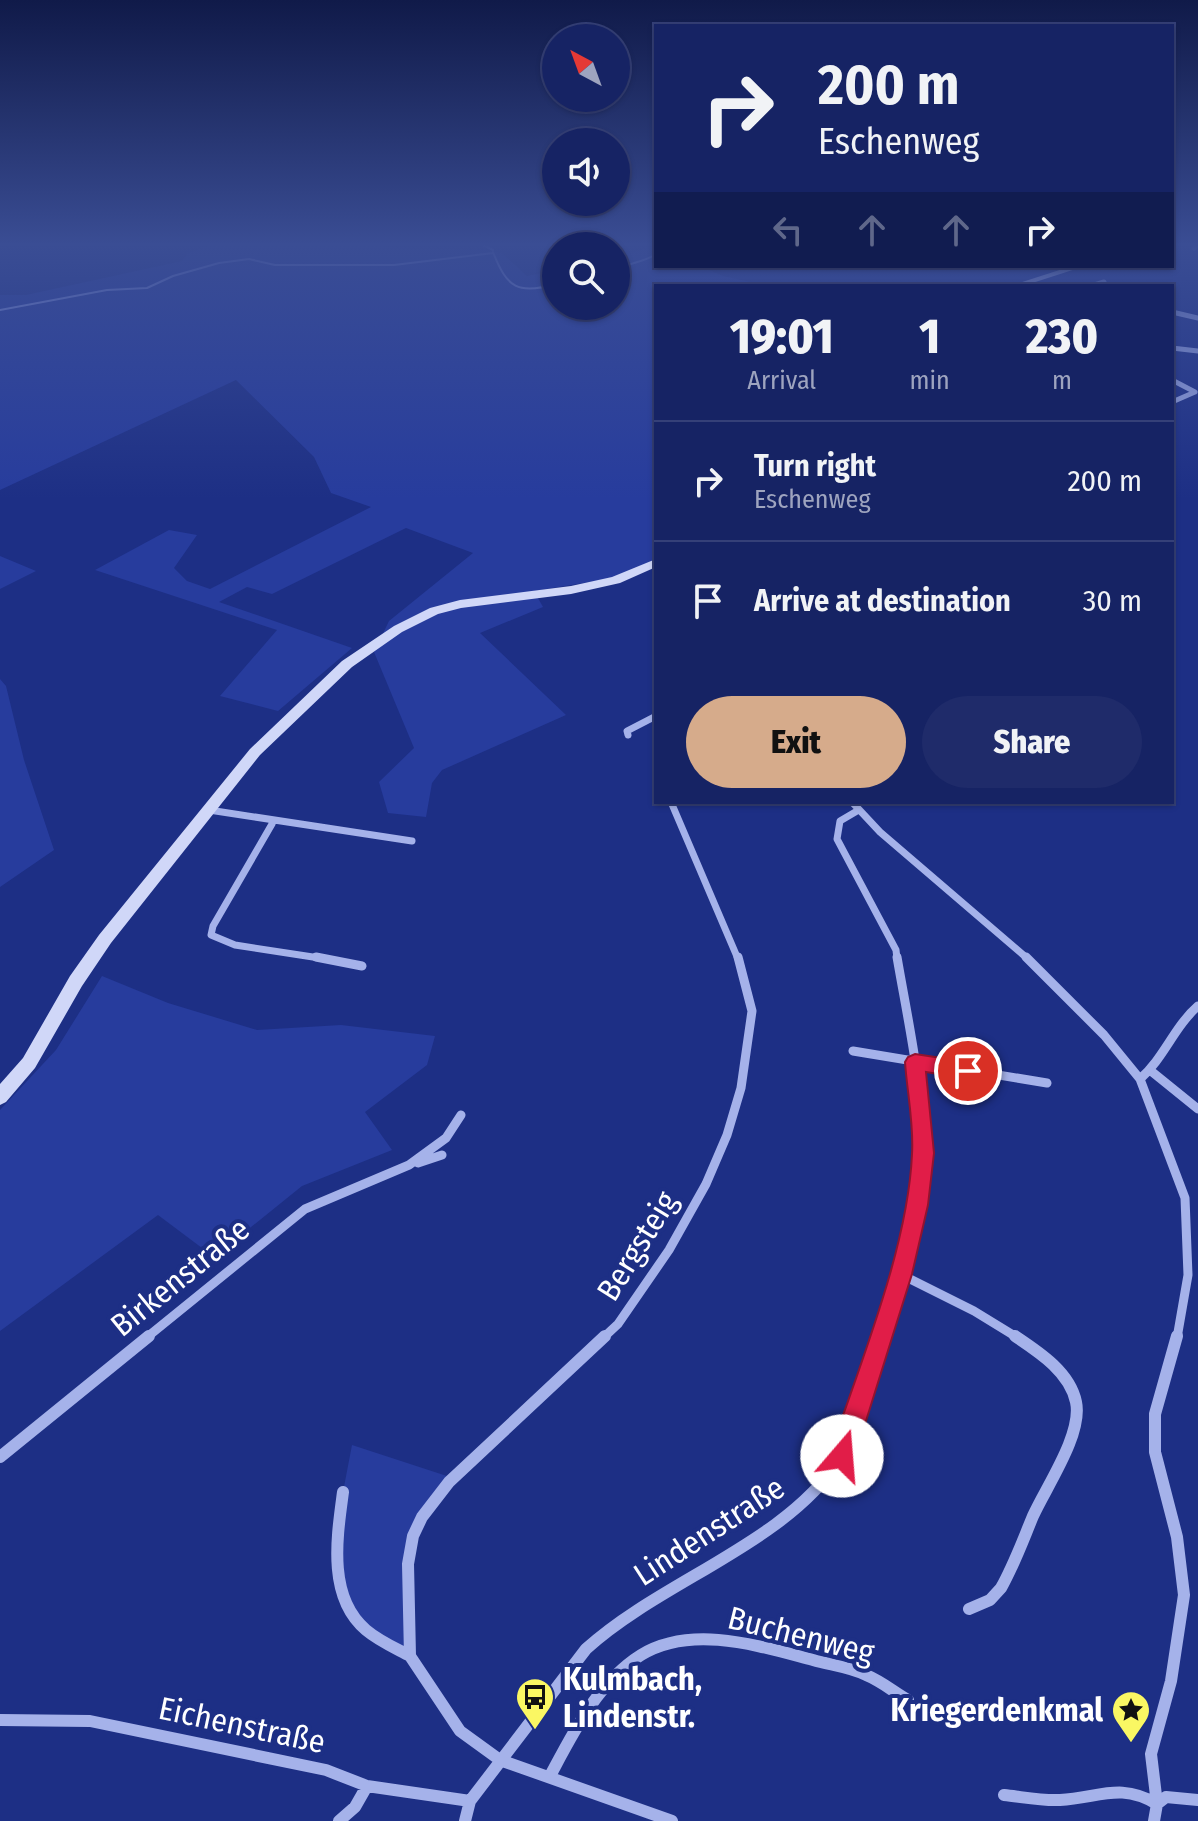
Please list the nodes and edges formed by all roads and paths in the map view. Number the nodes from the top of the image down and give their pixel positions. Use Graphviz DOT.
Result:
graph roads {
  1 [pos="1174,348"];
  2 [pos="1198,351"];
  3 [pos="1174,381"];
  4 [pos="1174,401"];
  5 [pos="654,564"];
  6 [pos="654,717"];
  7 [pos="628,735"];
  8 [pos="672,804"];
  9 [pos="855,806"];
  10 [pos="209,810"];
  11 [pos="272,824"];
  12 [pos="412,841"];
  13 [pos="362,966"];
  14 [pos="1198,1006"];
  15 [pos="853,1051"];
  16 [pos="915,1062"];
  17 [pos="1151,1071"];
  18 [pos="1140,1079"];
  19 [pos="1047,1083"];
  20 [pos="0,1097"];
  21 [pos="1198,1109"];
  22 [pos="461,1115"];
  23 [pos="442,1155"];
  24 [pos="409,1165"];
  25 [pos="900,1274"];
  26 [pos="0,1457"];
  27 [pos="343,1492"];
  28 [pos="969,1609"];
  29 [pos="410,1656"];
  30 [pos="908,1700"];
  31 [pos="0,1720"];
  32 [pos="500,1760"];
  33 [pos="550,1776"];
  34 [pos="367,1786"];
  35 [pos="1004,1795"];
  36 [pos="1198,1800"];
  37 [pos="470,1801"];
  38 [pos="1157,1804"];
  39 [pos="339,1821"];
  40 [pos="465,1821"];
  41 [pos="672,1821"];
  42 [pos="1154,1821"];
  1 -- 2 [label="street"];
  3 -- 4 [label="street"];
  5 -- 10 [label="street"];
  6 -- 7 [label="street"];
  8 -- 29 [label="street, Bergsteig"];
  9 -- 16 [label="street, Lindenstraße"];
  9 -- 18 [label="street"];
  10 -- 11 [label="street"];
  10 -- 20 [label="street"];
  11 -- 12 [label="street"];
  11 -- 13 [label="street"];
  14 -- 17 [label="street"];
  15 -- 16 [label="street"];
  16 -- 19 [label="street"];
  16 -- 25 [label="street, Lindenstraße"];
  17 -- 18 [label="street"];
  17 -- 21 [label="street"];
  18 -- 38 [label="street"];
  22 -- 24 [label="street, Birkenstraße"];
  23 -- 24 [label="street, Birkenstraße"];
  24 -- 26 [label="street, Birkenstraße"];
  25 -- 28 [label="street"];
  25 -- 32 [label="street, Lindenstraße"];
  27 -- 29 [label="street"];
  29 -- 32 [label="street"];
  30 -- 33 [label="street, Buchenweg"];
  31 -- 34 [label="street, Eichenstraße"];
  32 -- 33 [label="street"];
  32 -- 37 [label="street, Lindenstraße"];
  33 -- 41 [label="street"];
  34 -- 37 [label="street, Eichenstraße"];
  34 -- 39 [label="street"];
  35 -- 38 [label="street"];
  36 -- 38 [label="street"];
  37 -- 40 [label="street"];
  38 -- 42 [label="street"];
}
